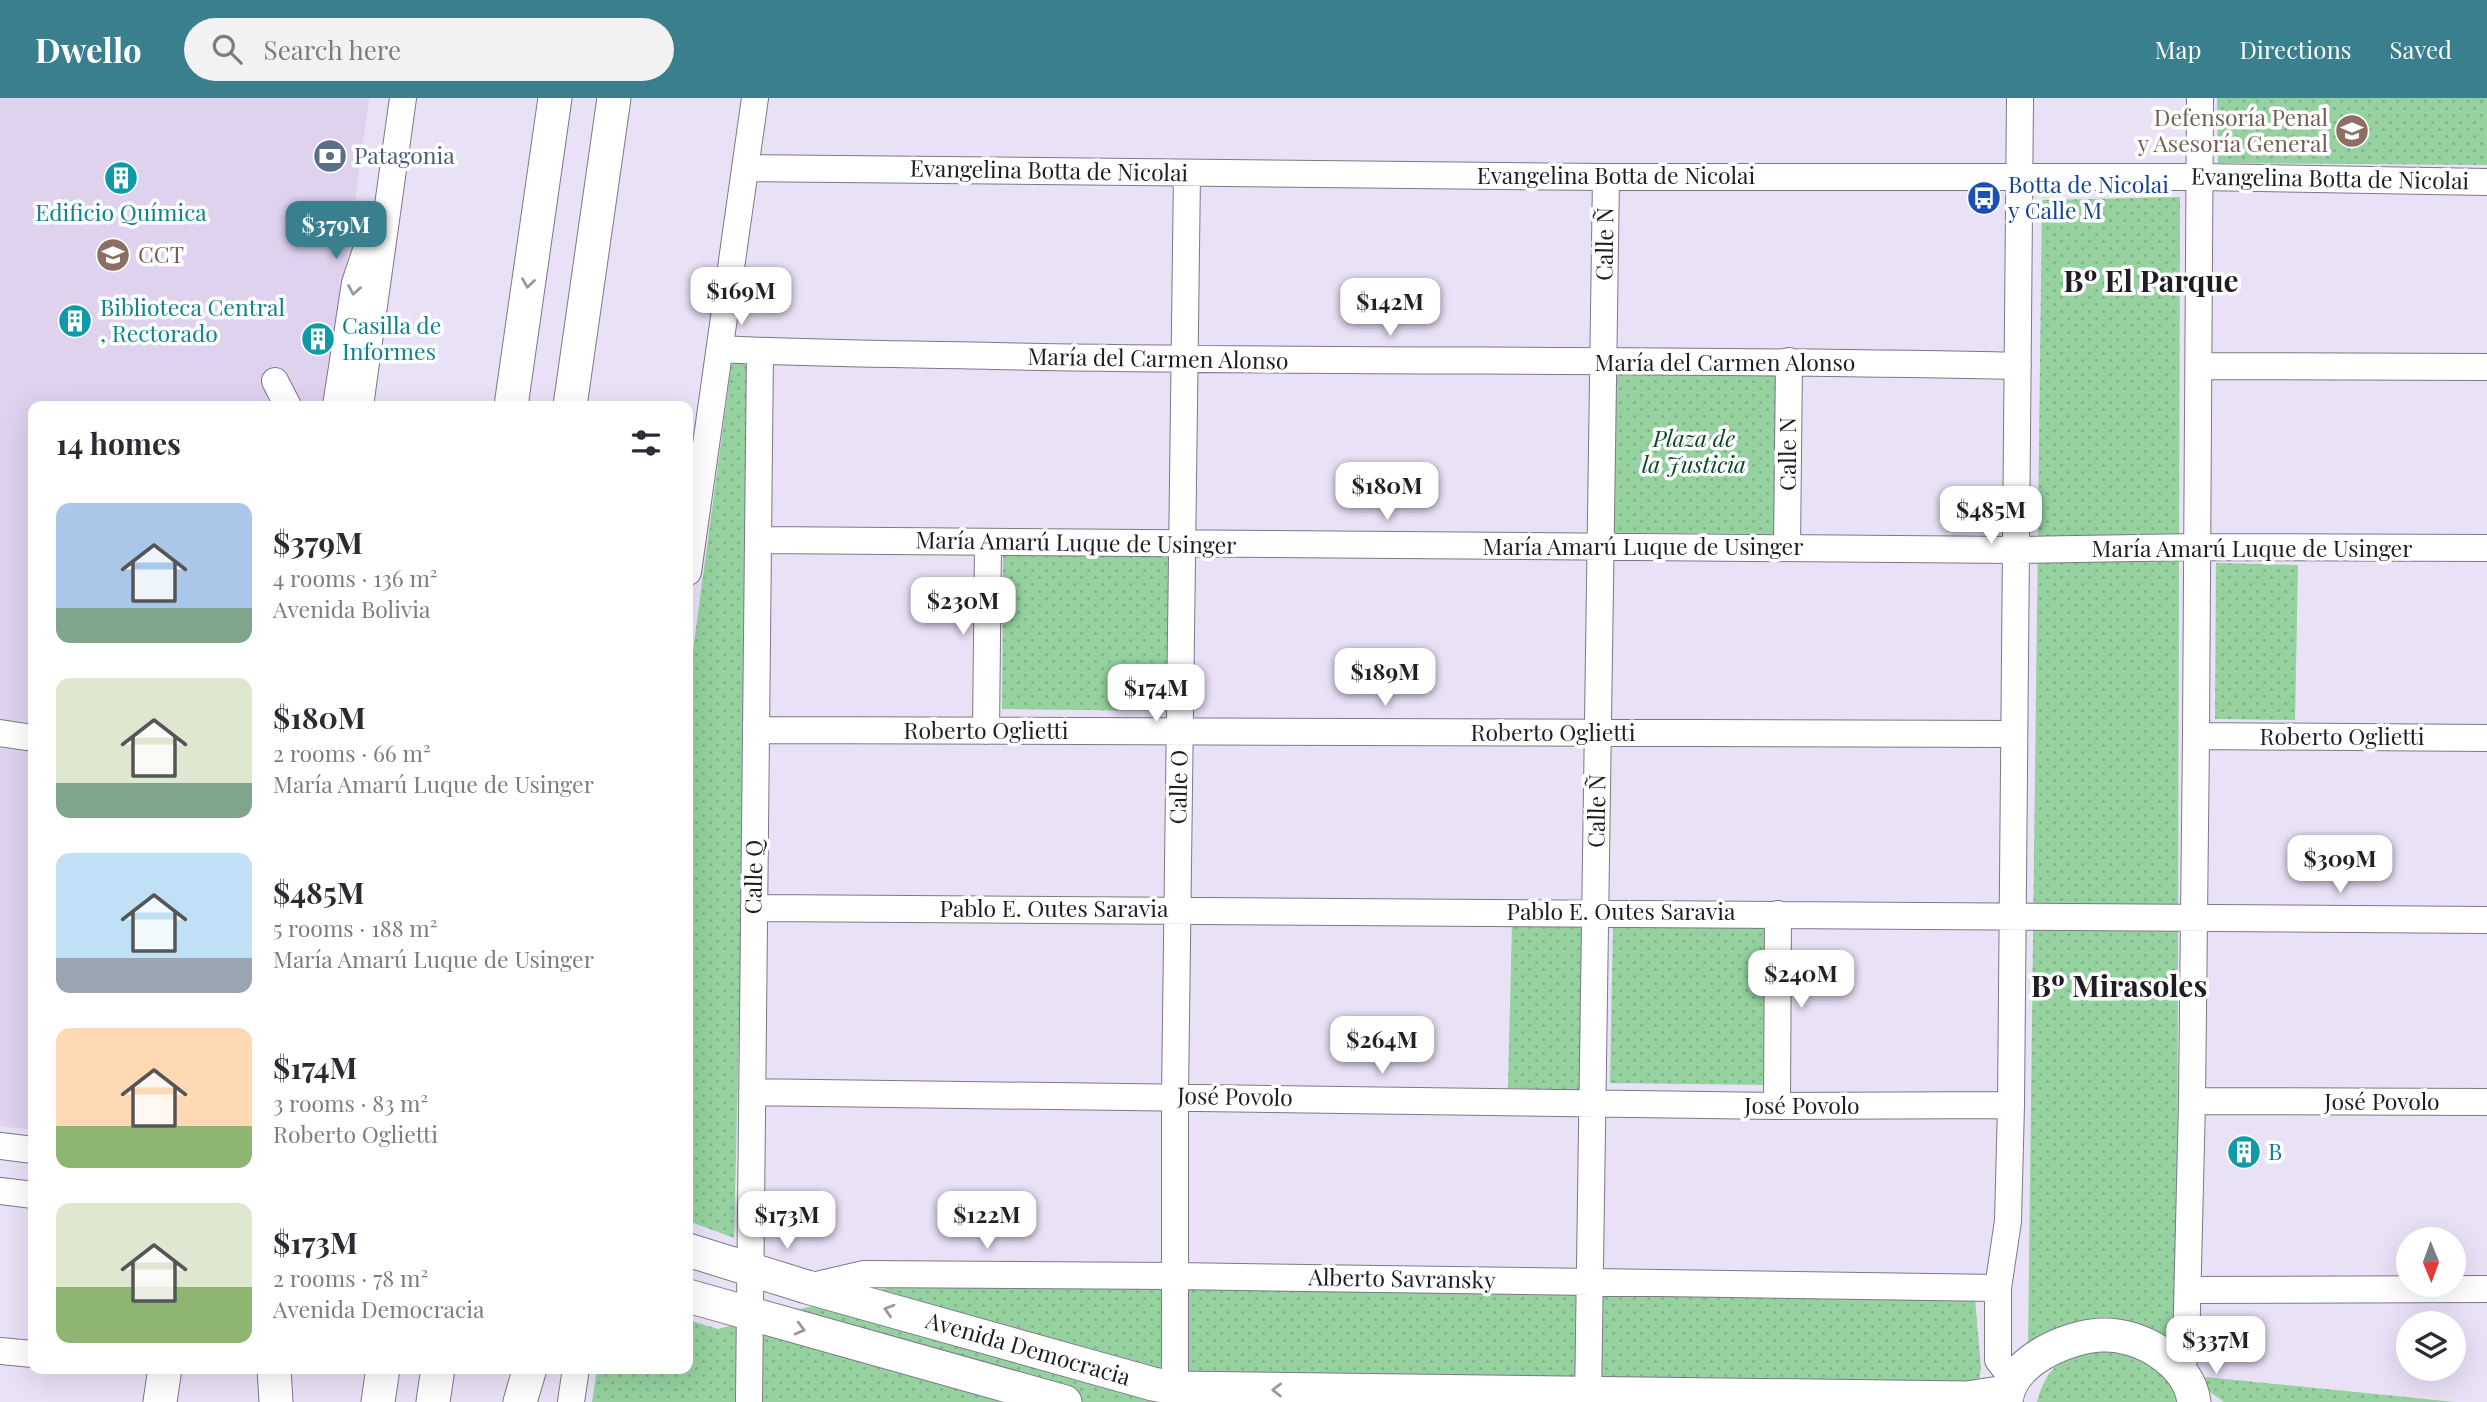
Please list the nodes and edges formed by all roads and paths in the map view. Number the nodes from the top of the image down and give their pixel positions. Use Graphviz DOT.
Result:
graph roads {
  1 [pos="403,98"];
  2 [pos="536,98"];
  3 [pos="555,98"];
  4 [pos="614,98"];
  5 [pos="638,98"];
  6 [pos="755,98"];
  7 [pos="2020,98"];
  8 [pos="2200,98"];
  9 [pos="398,130"];
  10 [pos="745,168"];
  11 [pos="1187,173"];
  12 [pos="1606,177"];
  13 [pos="2020,177"];
  14 [pos="2200,177"];
  15 [pos="2487,182"];
  16 [pos="537,215"];
  17 [pos="595,218"];
  18 [pos="720,349"];
  19 [pos="760,351"];
  20 [pos="1185,360"];
  21 [pos="1789,361"];
  22 [pos="1604,363"];
  23 [pos="2018,366"];
  24 [pos="2199,366"];
  25 [pos="2487,367"];
  26 [pos="275,381"];
  27 [pos="512,398"];
  28 [pos="285,401"];
  29 [pos="337,401"];
  30 [pos="361,401"];
  31 [pos="571,401"];
  32 [pos="693,537"];
  33 [pos="758,540"];
  34 [pos="988,543"];
  35 [pos="1183,544"];
  36 [pos="1601,547"];
  37 [pos="1787,547"];
  38 [pos="2197,547"];
  39 [pos="2487,548"];
  40 [pos="2015,550"];
  41 [pos="756,730"];
  42 [pos="986,731"];
  43 [pos="1179,732"];
  44 [pos="0,733"];
  45 [pos="1598,733"];
  46 [pos="2014,734"];
  47 [pos="2196,736"];
  48 [pos="28,737"];
  49 [pos="2487,737"];
  50 [pos="754,908"];
  51 [pos="1178,909"];
  52 [pos="1595,912"];
  53 [pos="1778,914"];
  54 [pos="2013,915"];
  55 [pos="2194,918"];
  56 [pos="2487,920"];
  57 [pos="752,1092"];
  58 [pos="1175,1096"];
  59 [pos="2192,1101"];
  60 [pos="2487,1102"];
  61 [pos="1592,1103"];
  62 [pos="2011,1105"];
  63 [pos="1777,1106"];
  64 [pos="0,1146"];
  65 [pos="28,1149"];
  66 [pos="0,1191"];
  67 [pos="28,1194"];
  68 [pos="693,1251"];
  69 [pos="749,1267"];
  70 [pos="1175,1276"];
  71 [pos="1589,1282"];
  72 [pos="807,1287"];
  73 [pos="1998,1288"];
  74 [pos="2487,1289"];
  75 [pos="2188,1290"];
  76 [pos="693,1298"];
  77 [pos="748,1315"];
  78 [pos="0,1350"];
  79 [pos="28,1353"];
  80 [pos="164,1374"];
  81 [pos="274,1374"];
  82 [pos="382,1374"];
  83 [pos="437,1374"];
  84 [pos="528,1374"];
  85 [pos="575,1374"];
  86 [pos="2009,1391"];
  87 [pos="2193,1392"];
  88 [pos="1175,1395"];
  89 [pos="1588,1398"];
  90 [pos="160,1402"];
  91 [pos="276,1402"];
  92 [pos="378,1402"];
  93 [pos="433,1402"];
  94 [pos="520,1402"];
  95 [pos="571,1402"];
  96 [pos="749,1402"];
  97 [pos="1065,1402"];
  1 -- 9 [label="street"];
  2 -- 16 [label="main road"];
  3 -- 16 [label="main road"];
  4 -- 17 [label="main road"];
  5 -- 17 [label="main road"];
  6 -- 10 [label="street"];
  7 -- 13 [label="street"];
  8 -- 14 [label="street"];
  9 -- 29 [label="street, one-way"];
  9 -- 30 [label="street"];
  10 -- 11 [label="street, Evangelina Botta de Nicolai"];
  10 -- 18 [label="street"];
  11 -- 12 [label="street, Evangelina Botta de Nicolai"];
  11 -- 20 [label="street, Calle O"];
  12 -- 13 [label="street, Evangelina Botta de Nicolai"];
  12 -- 22 [label="street, Calle Ñ"];
  13 -- 14 [label="street, Evangelina Botta de Nicolai"];
  13 -- 23 [label="street"];
  14 -- 15 [label="street, Evangelina Botta de Nicolai"];
  14 -- 24 [label="street"];
  16 -- 27 [label="main road, one-way"];
  17 -- 31 [label="main road"];
  18 -- 19 [label="street, María del Carmen Alonso"];
  18 -- 32 [label="street"];
  19 -- 20 [label="street, María del Carmen Alonso"];
  19 -- 33 [label="street, Calle Q"];
  20 -- 22 [label="street, María del Carmen Alonso"];
  20 -- 35 [label="street, Calle O"];
  21 -- 22 [label="street, María del Carmen Alonso"];
  21 -- 23 [label="street, María del Carmen Alonso"];
  21 -- 37 [label="street, Calle N"];
  22 -- 36 [label="street, Calle Ñ"];
  23 -- 40 [label="street"];
  24 -- 25 [label="street"];
  24 -- 38 [label="street"];
  26 -- 28 [label="street"];
  33 -- 34 [label="street, María Amarú Luque de Usinger"];
  33 -- 41 [label="street, Calle Q"];
  34 -- 35 [label="street, María Amarú Luque de Usinger"];
  34 -- 42 [label="street"];
  35 -- 36 [label="street, María Amarú Luque de Usinger"];
  35 -- 43 [label="street, Calle O"];
  36 -- 37 [label="street, María Amarú Luque de Usinger"];
  36 -- 45 [label="street, Calle Ñ"];
  37 -- 40 [label="street, María Amarú Luque de Usinger"];
  38 -- 39 [label="street, María Amarú Luque de Usinger"];
  38 -- 40 [label="street, María Amarú Luque de Usinger"];
  38 -- 47 [label="street"];
  40 -- 46 [label="street"];
  41 -- 42 [label="street, Roberto Oglietti"];
  41 -- 50 [label="street, Calle Q"];
  42 -- 43 [label="street, Roberto Oglietti"];
  43 -- 45 [label="street, Roberto Oglietti"];
  43 -- 51 [label="street, Calle O"];
  44 -- 48 [label="street"];
  45 -- 46 [label="street, Roberto Oglietti"];
  45 -- 52 [label="street, Calle Ñ"];
  46 -- 54 [label="street"];
  47 -- 49 [label="street, Roberto Oglietti"];
  47 -- 55 [label="street"];
  50 -- 51 [label="street, Pablo E. Outes Saravia"];
  50 -- 57 [label="street, Calle Q"];
  51 -- 52 [label="street, Pablo E. Outes Saravia"];
  51 -- 58 [label="street, Calle O"];
  52 -- 53 [label="street, Pablo E. Outes Saravia"];
  52 -- 61 [label="street, Calle Ñ"];
  53 -- 54 [label="street, Pablo E. Outes Saravia"];
  53 -- 63 [label="street"];
  54 -- 55 [label="street, Pablo E. Outes Saravia"];
  54 -- 62 [label="street"];
  55 -- 56 [label="street, Pablo E. Outes Saravia"];
  55 -- 59 [label="street"];
  57 -- 58 [label="street, José Povolo"];
  57 -- 69 [label="street, Calle Q"];
  58 -- 61 [label="street, José Povolo"];
  58 -- 70 [label="street, Calle O"];
  59 -- 60 [label="street, José Povolo"];
  59 -- 75 [label="street"];
  61 -- 63 [label="street, José Povolo"];
  61 -- 71 [label="street, Calle Ñ"];
  62 -- 63 [label="street, José Povolo"];
  62 -- 73 [label="street"];
  64 -- 65 [label="street"];
  66 -- 67 [label="street"];
  68 -- 69 [label="main road, Avenida Democracia"];
  69 -- 72 [label="main road, Avenida Democracia"];
  69 -- 77 [label="street, Calle Q"];
  70 -- 71 [label="street, Alberto Savransky"];
  70 -- 72 [label="street, Alberto Savransky"];
  70 -- 88 [label="street, Calle O"];
  71 -- 73 [label="street, Alberto Savransky"];
  71 -- 89 [label="street, Calle Ñ"];
  88 -- 72 [label="main road, Avenida Democracia, one-way"];
  73 -- 86 [label="street"];
  74 -- 75 [label="street"];
  75 -- 87 [label="street"];
  76 -- 77 [label="main road, Avenida Democracia"];
  77 -- 96 [label="street, Calle Q"];
  77 -- 97 [label="main road, Avenida Democracia, one-way"];
  78 -- 79 [label="street"];
  80 -- 90 [label="main road"];
  81 -- 91 [label="main road"];
  82 -- 92 [label="main road"];
  83 -- 93 [label="main road"];
  84 -- 94 [label="main road"];
  85 -- 95 [label="street"];
  86 -- 87 [label="main road"];
  86 -- 89 [label="main road, Avenida Democracia"];
  89 -- 88 [label="main road, Avenida Democracia, one-way"];
}
